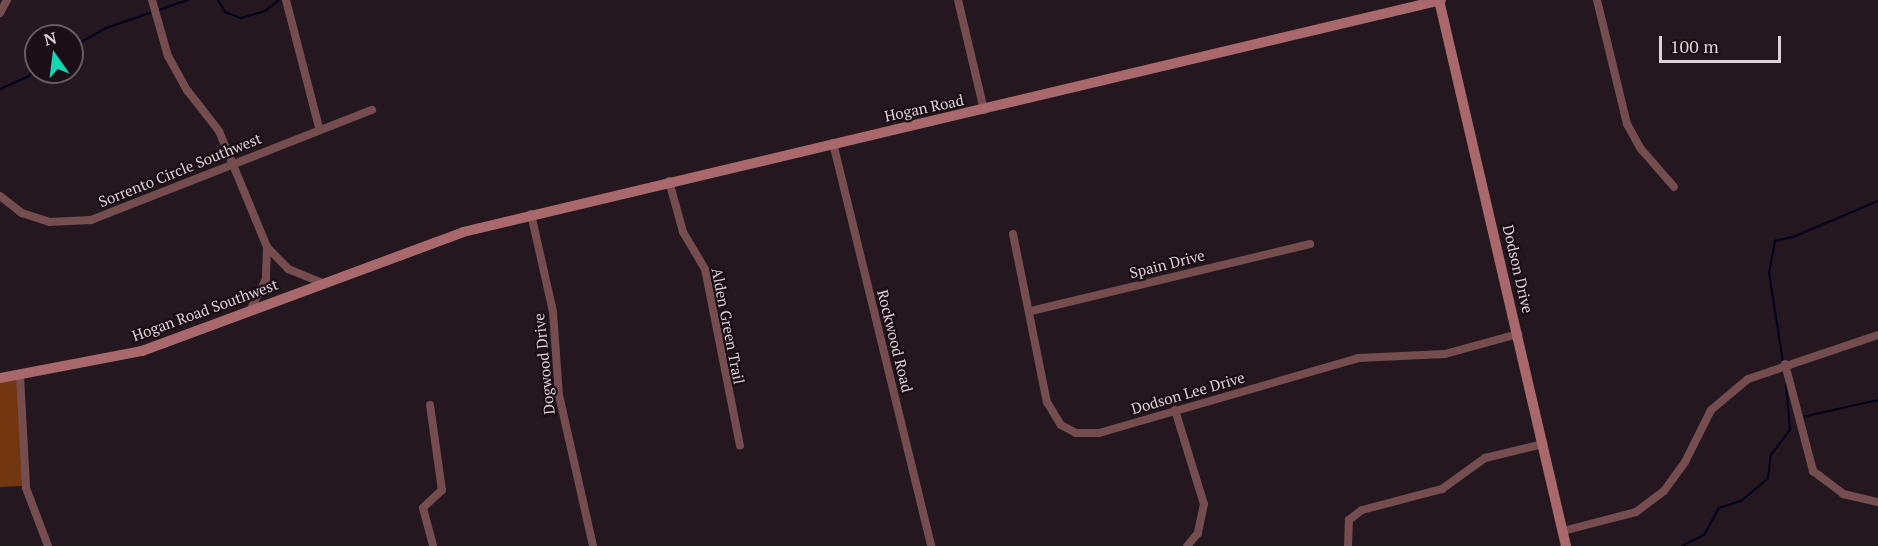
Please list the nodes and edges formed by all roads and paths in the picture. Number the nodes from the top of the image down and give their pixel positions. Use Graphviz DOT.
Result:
graph roads {
  1 [pos="7,0"];
  2 [pos="152,0"];
  3 [pos="286,0"];
  4 [pos="958,0"];
  5 [pos="1440,0"];
  6 [pos="1597,0"];
  7 [pos="0,13"];
  8 [pos="372,110"];
  9 [pos="984,110"];
  10 [pos="319,128"];
  11 [pos="833,143"];
  12 [pos="233,163"];
  13 [pos="669,182"];
  14 [pos="1674,187"];
  15 [pos="0,196"];
  16 [pos="531,214"];
  17 [pos="1013,234"];
  18 [pos="1310,244"];
  19 [pos="267,247"];
  20 [pos="414,249"];
  21 [pos="322,282"];
  22 [pos="1031,311"];
  23 [pos="249,312"];
  24 [pos="1518,334"];
  25 [pos="1878,335"];
  26 [pos="1785,364"];
  27 [pos="21,376"];
  28 [pos="0,378"];
  29 [pos="430,405"];
  30 [pos="1175,410"];
  31 [pos="1543,444"];
  32 [pos="740,446"];
  33 [pos="1878,502"];
  34 [pos="1563,531"];
  35 [pos="48,546"];
  36 [pos="433,546"];
  37 [pos="593,546"];
  38 [pos="931,546"];
  39 [pos="1187,546"];
  40 [pos="1348,546"];
  41 [pos="1566,546"];
  1 -- 7 [label="street"];
  2 -- 12 [label="street"];
  3 -- 10 [label="street"];
  4 -- 9 [label="street"];
  5 -- 9 [label="street, Hogan Road"];
  5 -- 24 [label="street, Dodson Drive"];
  6 -- 14 [label="street"];
  8 -- 10 [label="street, Sorrento Circle Southwest"];
  9 -- 11 [label="street, Hogan Road"];
  10 -- 12 [label="street, Sorrento Circle Southwest"];
  11 -- 13 [label="street, Hogan Road"];
  11 -- 38 [label="street, Rockwood Road"];
  12 -- 15 [label="street, Sorrento Circle Southwest"];
  12 -- 19 [label="street"];
  13 -- 16 [label="street, Hogan Road"];
  13 -- 32 [label="street, Alden Green Trail"];
  16 -- 20 [label="street, Hogan Road"];
  16 -- 37 [label="street, Dogwood Drive"];
  17 -- 22 [label="street, Dodson Lee Drive"];
  18 -- 22 [label="street, Spain Drive"];
  19 -- 21 [label="street"];
  19 -- 23 [label="street"];
  20 -- 21 [label="street, Hogan Road Southwest"];
  21 -- 23 [label="street, Hogan Road Southwest"];
  22 -- 30 [label="street, Dodson Lee Drive"];
  23 -- 27 [label="street, Hogan Road Southwest"];
  24 -- 30 [label="street, Dodson Lee Drive"];
  24 -- 31 [label="street, Dodson Drive"];
  25 -- 26 [label="street"];
  26 -- 33 [label="street"];
  26 -- 34 [label="street"];
  27 -- 28 [label="street, Hogan Road Southwest"];
  27 -- 35 [label="street"];
  29 -- 36 [label="street"];
  30 -- 39 [label="street"];
  31 -- 34 [label="street, Dodson Drive"];
  31 -- 40 [label="street"];
  34 -- 41 [label="street, Dodson Drive"];
}
